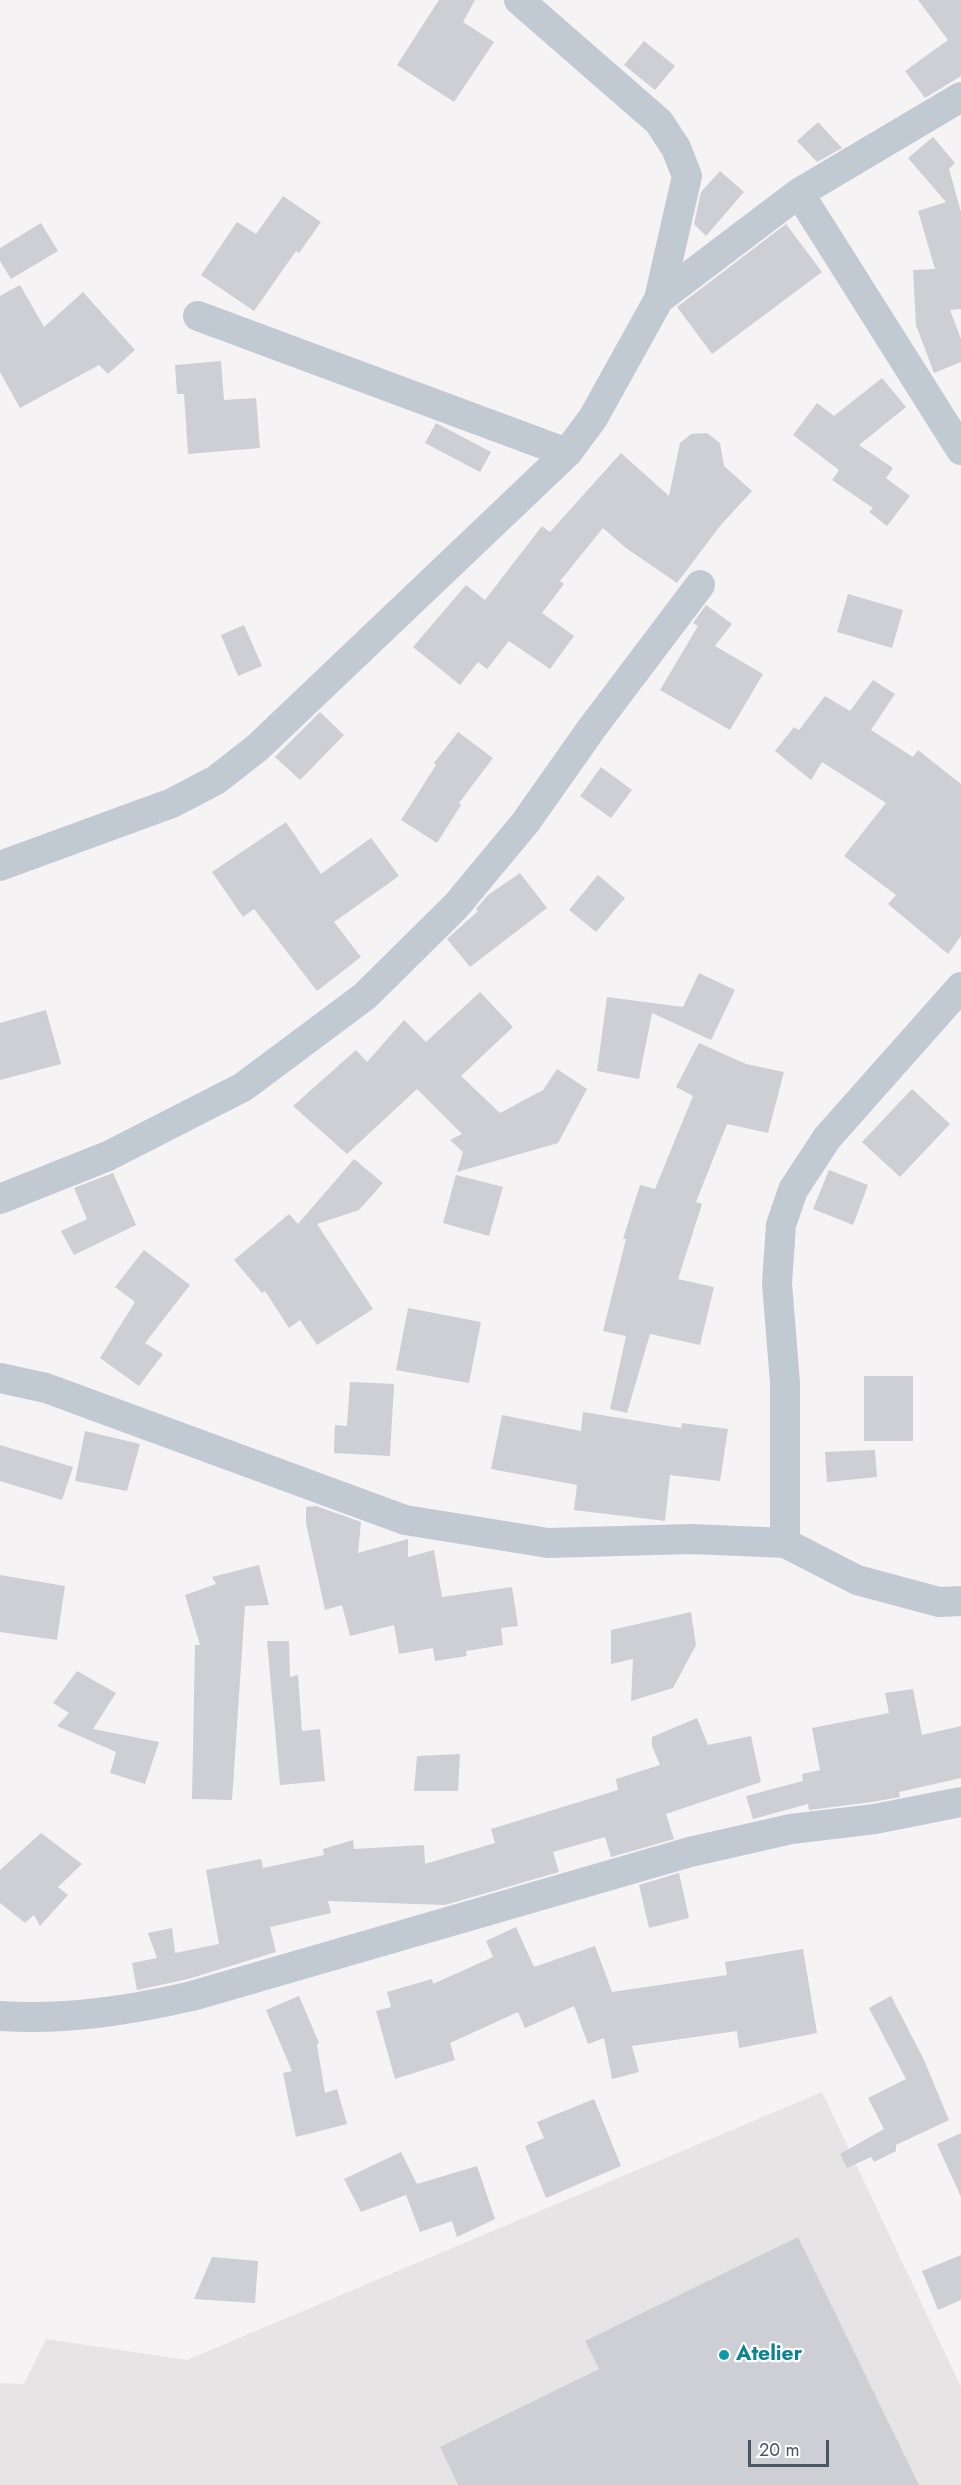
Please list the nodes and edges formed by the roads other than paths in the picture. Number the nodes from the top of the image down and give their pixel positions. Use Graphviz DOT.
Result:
graph roads {
  1 [pos="519,0"];
  2 [pos="961,97"];
  3 [pos="799,193"];
  4 [pos="659,299"];
  5 [pos="198,316"];
  6 [pos="961,450"];
  7 [pos="567,453"];
  8 [pos="700,585"];
  9 [pos="0,866"];
  10 [pos="961,987"];
  11 [pos="0,1199"];
  12 [pos="0,1378"];
  13 [pos="785,1543"];
  14 [pos="961,1601"];
  15 [pos="961,1802"];
  16 [pos="0,2016"];
  1 -- 4 [label="street"];
  2 -- 3 [label="street"];
  3 -- 4 [label="street"];
  3 -- 6 [label="street"];
  4 -- 7 [label="street"];
  5 -- 7 [label="street"];
  7 -- 9 [label="street"];
  8 -- 11 [label="street"];
  10 -- 13 [label="street"];
  12 -- 13 [label="street"];
  13 -- 14 [label="street"];
  15 -- 16 [label="street"];
}
